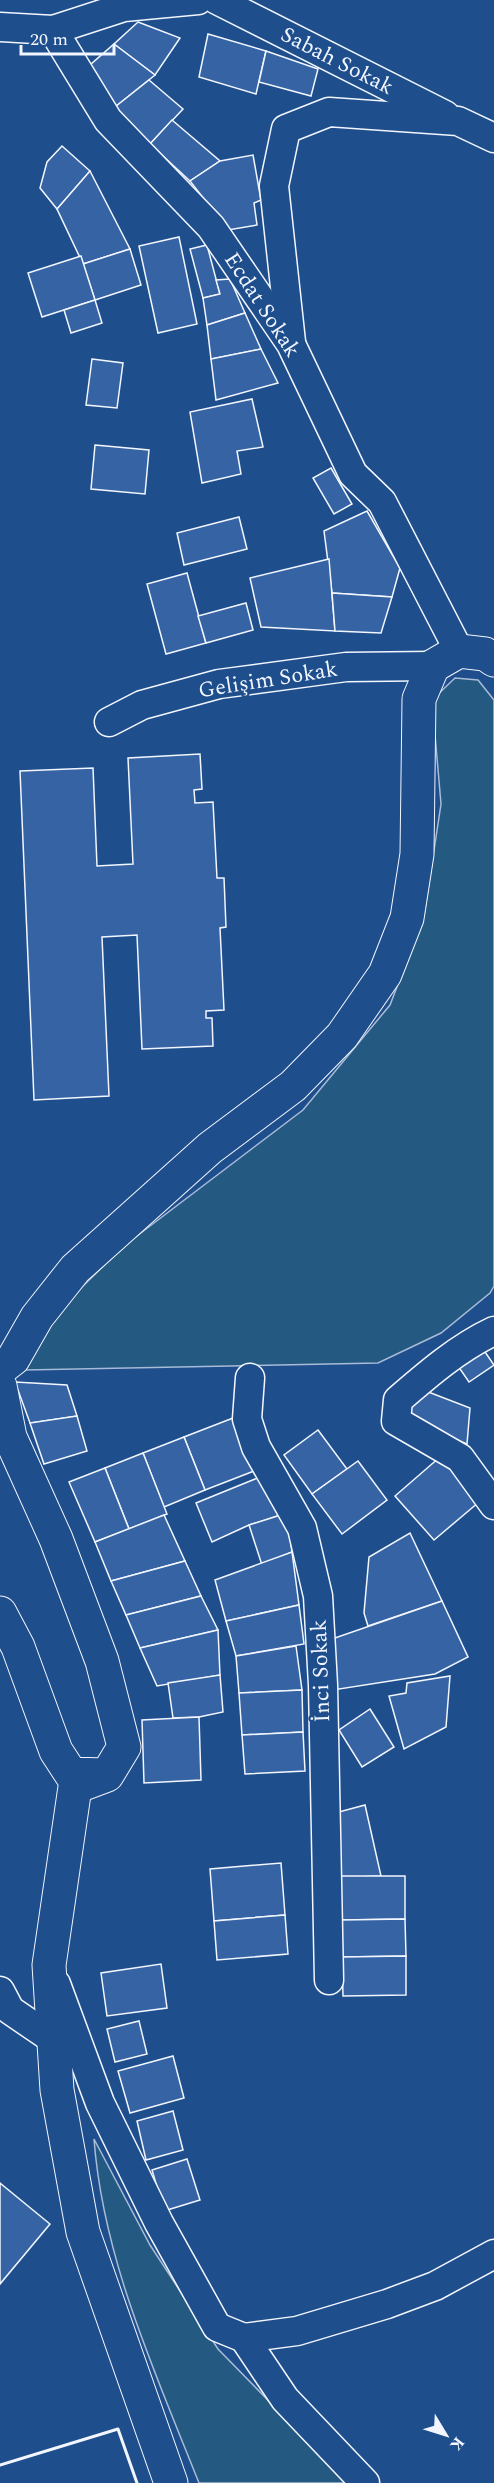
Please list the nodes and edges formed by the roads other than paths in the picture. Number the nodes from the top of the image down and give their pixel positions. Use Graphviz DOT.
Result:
graph roads {
  1 [pos="198,0"];
  2 [pos="217,0"];
  3 [pos="0,27"];
  4 [pos="53,30"];
  5 [pos="458,121"];
  6 [pos="494,138"];
  7 [pos="291,344"];
  8 [pos="446,658"];
  9 [pos="494,660"];
  10 [pos="109,722"];
  11 [pos="494,1331"];
  12 [pos="0,1369"];
  13 [pos="250,1378"];
  14 [pos="0,1386"];
  15 [pos="494,1505"];
  16 [pos="0,1613"];
  17 [pos="107,1775"];
  18 [pos="49,1965"];
  19 [pos="329,1980"];
  20 [pos="0,1991"];
  21 [pos="54,2040"];
  22 [pos="494,2254"];
  23 [pos="244,2338"];
  24 [pos="171,2483"];
  25 [pos="365,2483"];
  1 -- 4 [label="street"];
  2 -- 5 [label="street, Sabah Sokak"];
  3 -- 4 [label="street"];
  4 -- 7 [label="street, Ecdat Sokak"];
  5 -- 6 [label="street, Sabah Sokak"];
  5 -- 7 [label="street"];
  7 -- 8 [label="street, Ecdat Sokak"];
  8 -- 9 [label="street"];
  8 -- 10 [label="street, Gelişim Sokak"];
  8 -- 12 [label="street"];
  11 -- 15 [label="street"];
  13 -- 19 [label="street, İnci Sokak"];
  14 -- 17 [label="street"];
  16 -- 17 [label="street"];
  17 -- 18 [label="street"];
  18 -- 21 [label="street"];
  18 -- 23 [label="street"];
  20 -- 21 [label="street"];
  21 -- 24 [label="street"];
  22 -- 23 [label="street"];
  23 -- 25 [label="street"];
}
